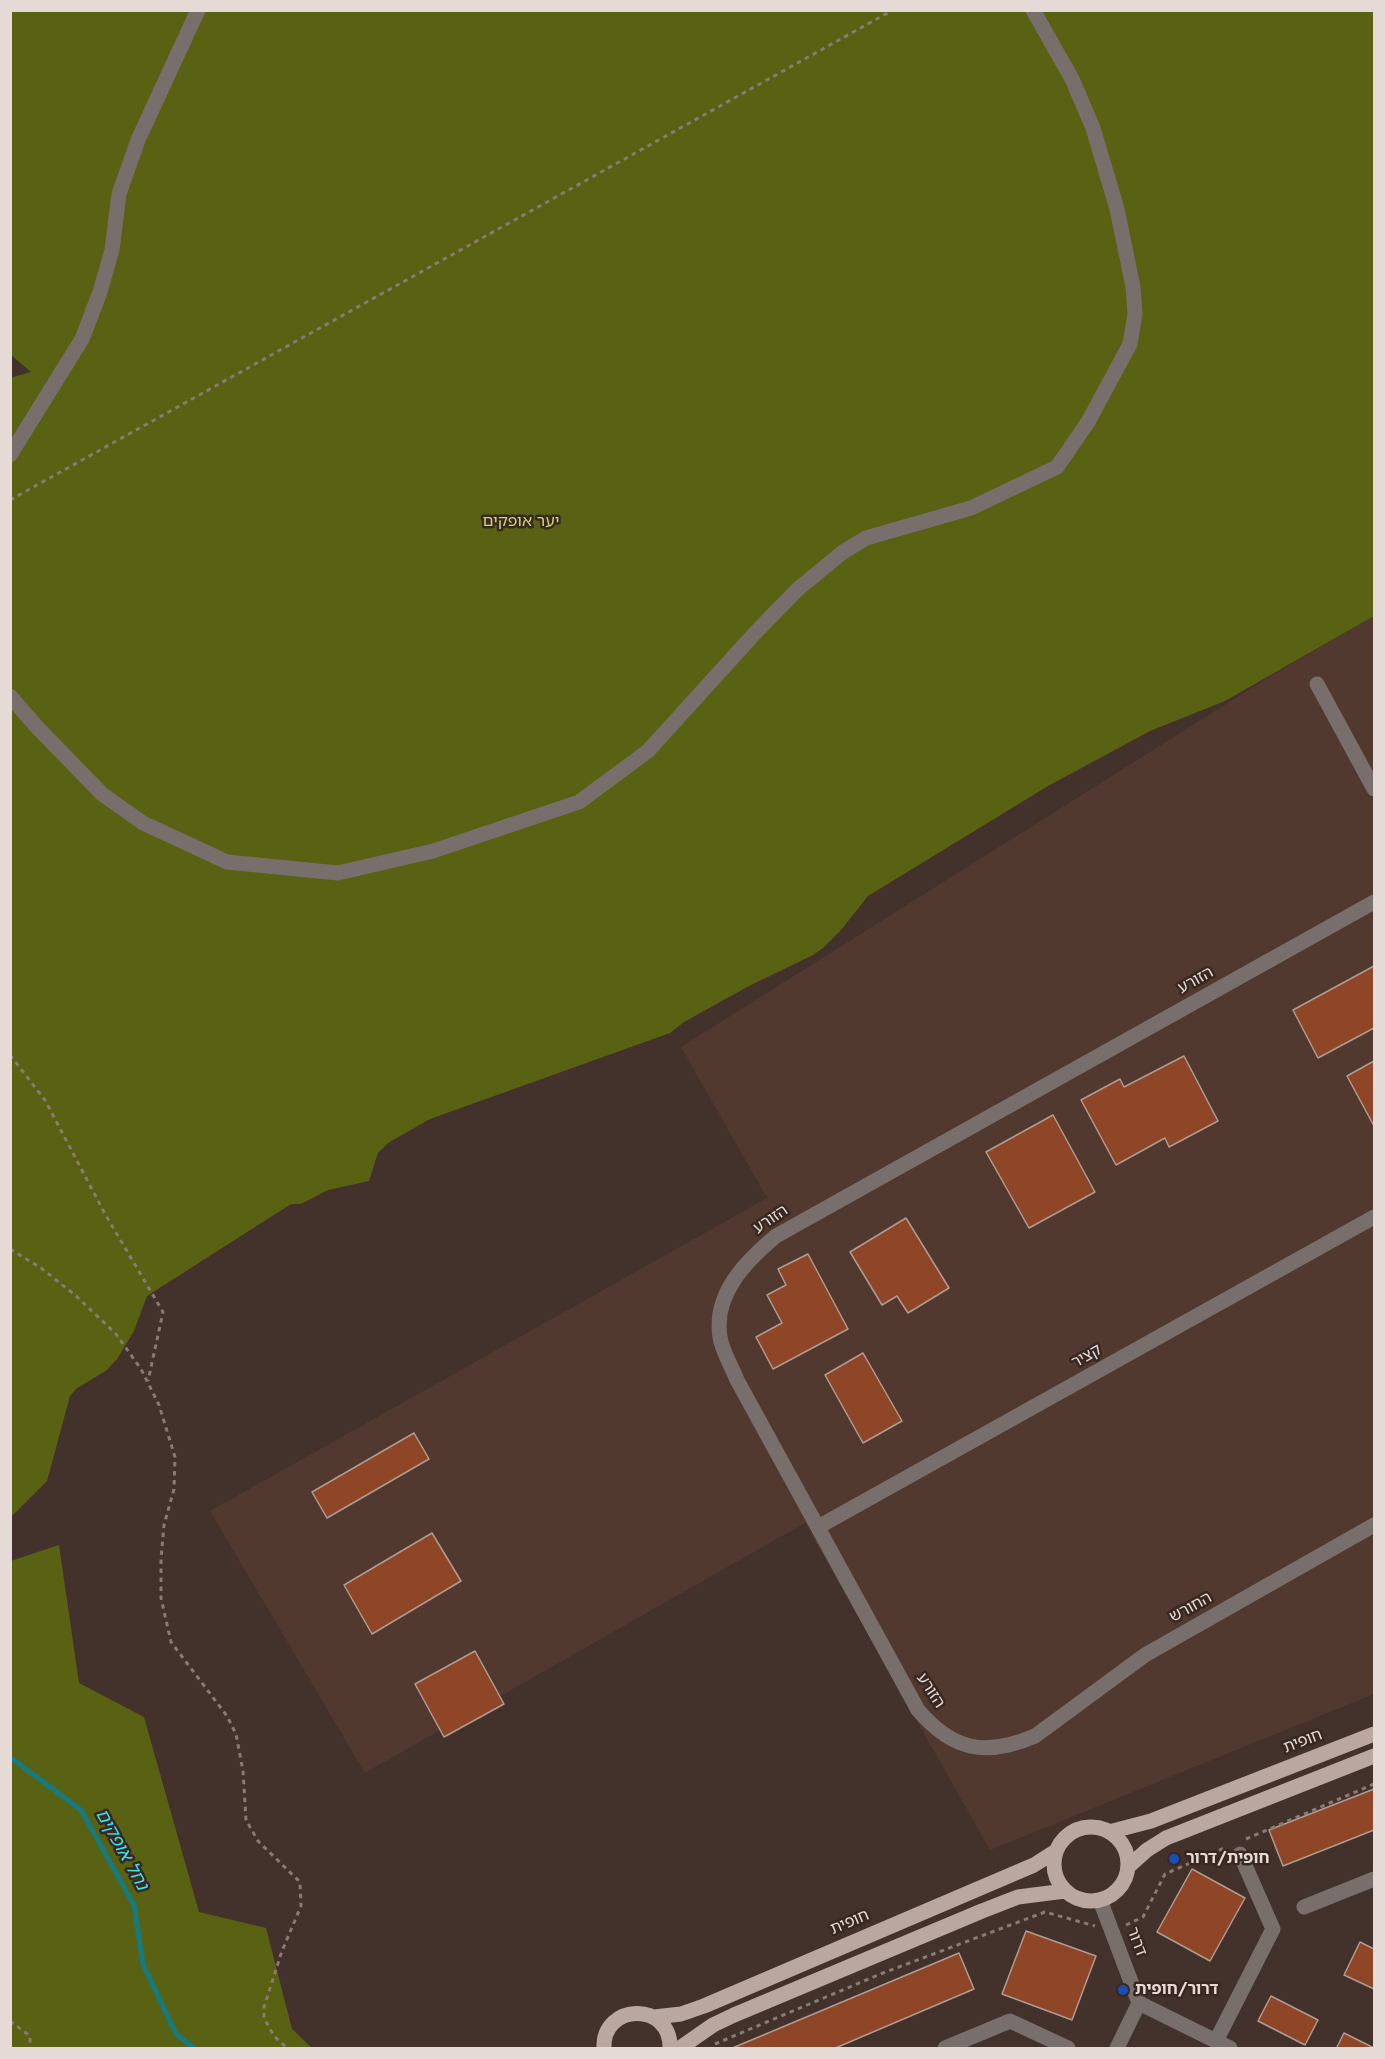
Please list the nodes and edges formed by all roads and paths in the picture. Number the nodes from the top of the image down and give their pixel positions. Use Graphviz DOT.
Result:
graph roads {
  1 [pos="198,10"];
  2 [pos="893,10"];
  3 [pos="1033,10"];
  4 [pos="10,455"];
  5 [pos="10,500"];
  6 [pos="1317,684"];
  7 [pos="12,700"];
  8 [pos="1374,789"];
  9 [pos="1374,902"];
  10 [pos="10,1055"];
  11 [pos="1374,1217"];
  12 [pos="10,1249"];
  13 [pos="148,1383"];
  14 [pos="1374,1525"];
  15 [pos="818,1527"];
  16 [pos="1374,1734"];
  17 [pos="1035,1736"];
  18 [pos="1374,1756"];
  19 [pos="1374,1784"];
  20 [pos="1109,1832"];
  21 [pos="1235,1848"];
  22 [pos="1056,1851"];
  23 [pos="1128,1867"];
  24 [pos="1374,1879"];
  25 [pos="1065,1891"];
  26 [pos="1100,1900"];
  27 [pos="1304,1907"];
  28 [pos="1112,1932"];
  29 [pos="1139,2004"];
  30 [pos="654,2017"];
  31 [pos="10,2021"];
  32 [pos="1216,2041"];
  33 [pos="601,2046"];
  34 [pos="30,2049"];
  35 [pos="287,2049"];
  36 [pos="670,2049"];
  37 [pos="680,2049"];
  38 [pos="705,2049"];
  39 [pos="945,2049"];
  40 [pos="1068,2049"];
  41 [pos="1117,2049"];
  42 [pos="1230,2049"];
  1 -- 4 [label="street"];
  2 -- 5 [label="path"];
  3 -- 7 [label="street"];
  6 -- 8 [label="street"];
  9 -- 15 [label="street, הזורע"];
  10 -- 13 [label="path"];
  11 -- 15 [label="street, קציר"];
  12 -- 13 [label="path"];
  13 -- 35 [label="path"];
  14 -- 17 [label="street, החורש"];
  15 -- 17 [label="street, הזורע"];
  16 -- 20 [label="main road, חופית"];
  18 -- 23 [label="main road"];
  19 -- 21 [label="path"];
  20 -- 22 [label="main road"];
  20 -- 23 [label="main road"];
  21 -- 28 [label="path"];
  21 -- 32 [label="street"];
  22 -- 25 [label="main road"];
  22 -- 30 [label="main road, חופית"];
  23 -- 26 [label="main road"];
  24 -- 27 [label="street"];
  25 -- 26 [label="main road"];
  25 -- 37 [label="main road"];
  26 -- 28 [label="street, דרור"];
  28 -- 29 [label="street, דרור"];
  28 -- 38 [label="path"];
  29 -- 32 [label="street"];
  29 -- 41 [label="street"];
  30 -- 33 [label="main road, חופית"];
  30 -- 36 [label="main road"];
  31 -- 34 [label="path"];
  32 -- 42 [label="street"];
  39 -- 40 [label="street"];
}
